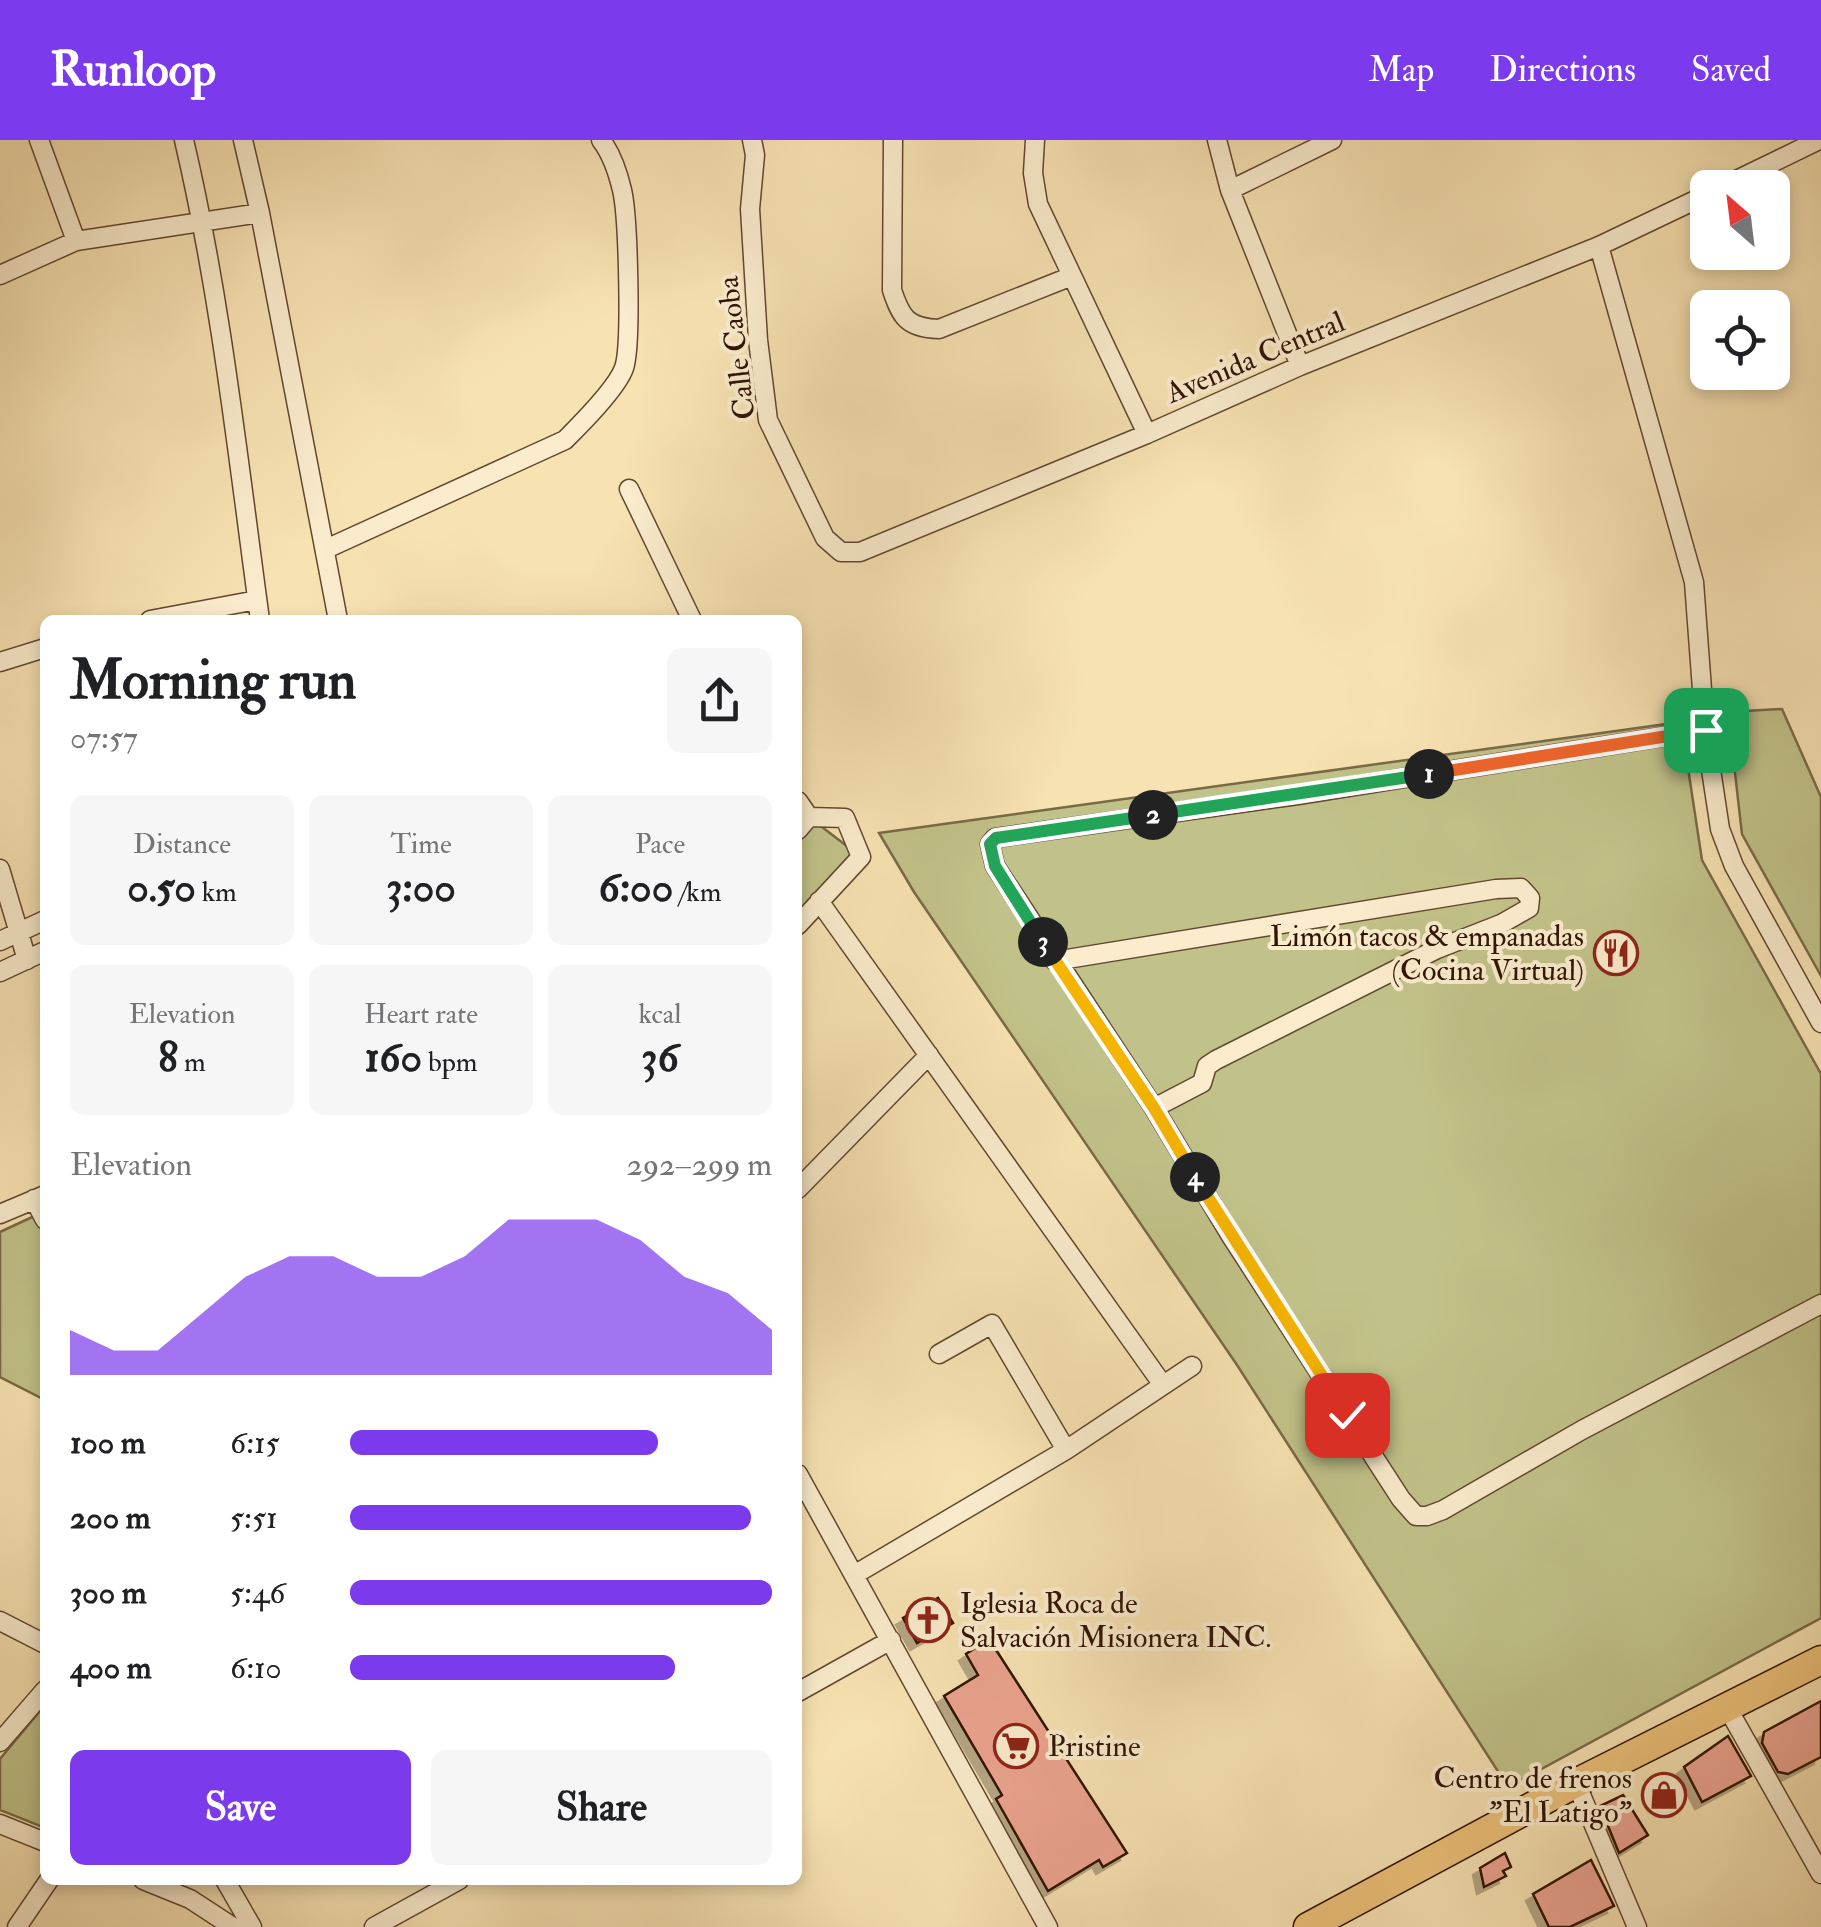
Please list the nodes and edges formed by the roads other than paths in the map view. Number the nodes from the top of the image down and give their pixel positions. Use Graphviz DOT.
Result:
graph roads {
  1 [pos="39,140"];
  2 [pos="184,140"];
  3 [pos="243,140"];
  4 [pos="601,140"];
  5 [pos="752,140"];
  6 [pos="892,140"];
  7 [pos="1034,140"];
  8 [pos="1218,140"];
  9 [pos="1332,140"];
  10 [pos="1819,140"];
  11 [pos="1757,170"];
  12 [pos="1230,190"];
  13 [pos="1690,203"];
  14 [pos="260,213"];
  15 [pos="204,222"];
  16 [pos="76,242"];
  17 [pos="1598,246"];
  18 [pos="0,275"];
  19 [pos="1072,276"];
  20 [pos="1300,366"];
  21 [pos="1147,434"];
  22 [pos="629,489"];
  23 [pos="825,538"];
  24 [pos="326,549"];
  25 [pos="257,600"];
  26 [pos="177,615"];
  27 [pos="259,615"];
  28 [pos="337,615"];
  29 [pos="690,615"];
  30 [pos="40,650"];
  31 [pos="0,662"];
  32 [pos="1706,730"];
  33 [pos="803,824"];
  34 [pos="0,869"];
  35 [pos="819,901"];
  36 [pos="802,920"];
  37 [pos="40,922"];
  38 [pos="8,937"];
  39 [pos="40,954"];
  40 [pos="27,960"];
  41 [pos="1055,962"];
  42 [pos="0,972"];
  43 [pos="1821,1023"];
  44 [pos="930,1054"];
  45 [pos="1154,1108"];
  46 [pos="802,1185"];
  47 [pos="40,1197"];
  48 [pos="0,1214"];
  49 [pos="1821,1304"];
  50 [pos="940,1354"];
  51 [pos="1192,1366"];
  52 [pos="1163,1386"];
  53 [pos="1066,1450"];
  54 [pos="802,1481"];
  55 [pos="854,1575"];
  56 [pos="0,1621"];
  57 [pos="891,1640"];
  58 [pos="40,1641"];
  59 [pos="1821,1660"];
  60 [pos="802,1690"];
  61 [pos="40,1696"];
  62 [pos="1728,1709"];
  63 [pos="0,1742"];
  64 [pos="1576,1784"];
  65 [pos="0,1824"];
  66 [pos="40,1840"];
  67 [pos="1821,1874"];
  68 [pos="46,1885"];
  69 [pos="155,1885"];
  70 [pos="229,1885"];
  71 [pos="449,1885"];
  72 [pos="17,1927"];
  73 [pos="233,1927"];
  74 [pos="252,1927"];
  75 [pos="374,1927"];
  76 [pos="1048,1927"];
  77 [pos="1308,1927"];
  78 [pos="1637,1927"];
  1 -- 16 [label="street"];
  2 -- 15 [label="street"];
  3 -- 14 [label="street"];
  4 -- 24 [label="street"];
  5 -- 23 [label="street, Calle Caoba"];
  6 -- 19 [label="street"];
  7 -- 19 [label="street"];
  8 -- 12 [label="street"];
  9 -- 12 [label="street"];
  10 -- 11 [label="street"];
  12 -- 20 [label="street"];
  13 -- 17 [label="street, Avenida Central"];
  14 -- 15 [label="street"];
  14 -- 24 [label="street"];
  15 -- 16 [label="street"];
  15 -- 25 [label="street"];
  16 -- 18 [label="street"];
  17 -- 20 [label="street, Avenida Central"];
  17 -- 32 [label="street"];
  19 -- 21 [label="street"];
  20 -- 21 [label="street, Avenida Central"];
  21 -- 23 [label="street, Avenida Central"];
  22 -- 29 [label="street"];
  24 -- 28 [label="street"];
  25 -- 26 [label="street"];
  25 -- 27 [label="street"];
  30 -- 31 [label="street"];
  32 -- 41 [label="street"];
  32 -- 43 [label="street"];
  33 -- 35 [label="street"];
  34 -- 38 [label="street"];
  35 -- 36 [label="street"];
  35 -- 44 [label="street"];
  37 -- 38 [label="street"];
  38 -- 40 [label="street"];
  39 -- 40 [label="street"];
  40 -- 42 [label="street"];
  41 -- 45 [label="street"];
  41 -- 45 [label="street"];
  44 -- 46 [label="street"];
  44 -- 52 [label="street"];
  45 -- 49 [label="street"];
  47 -- 48 [label="street"];
  50 -- 53 [label="street"];
  51 -- 52 [label="street"];
  52 -- 53 [label="street"];
  53 -- 55 [label="street"];
  54 -- 55 [label="street"];
  55 -- 57 [label="street"];
  56 -- 58 [label="street"];
  57 -- 60 [label="street"];
  57 -- 76 [label="street"];
  59 -- 62 [label="main road"];
  61 -- 63 [label="street"];
  62 -- 64 [label="main road"];
  62 -- 67 [label="street"];
  64 -- 77 [label="main road"];
  64 -- 78 [label="street"];
  65 -- 66 [label="street"];
  68 -- 72 [label="street"];
  69 -- 73 [label="street"];
  70 -- 74 [label="street"];
  71 -- 75 [label="street"];
}
